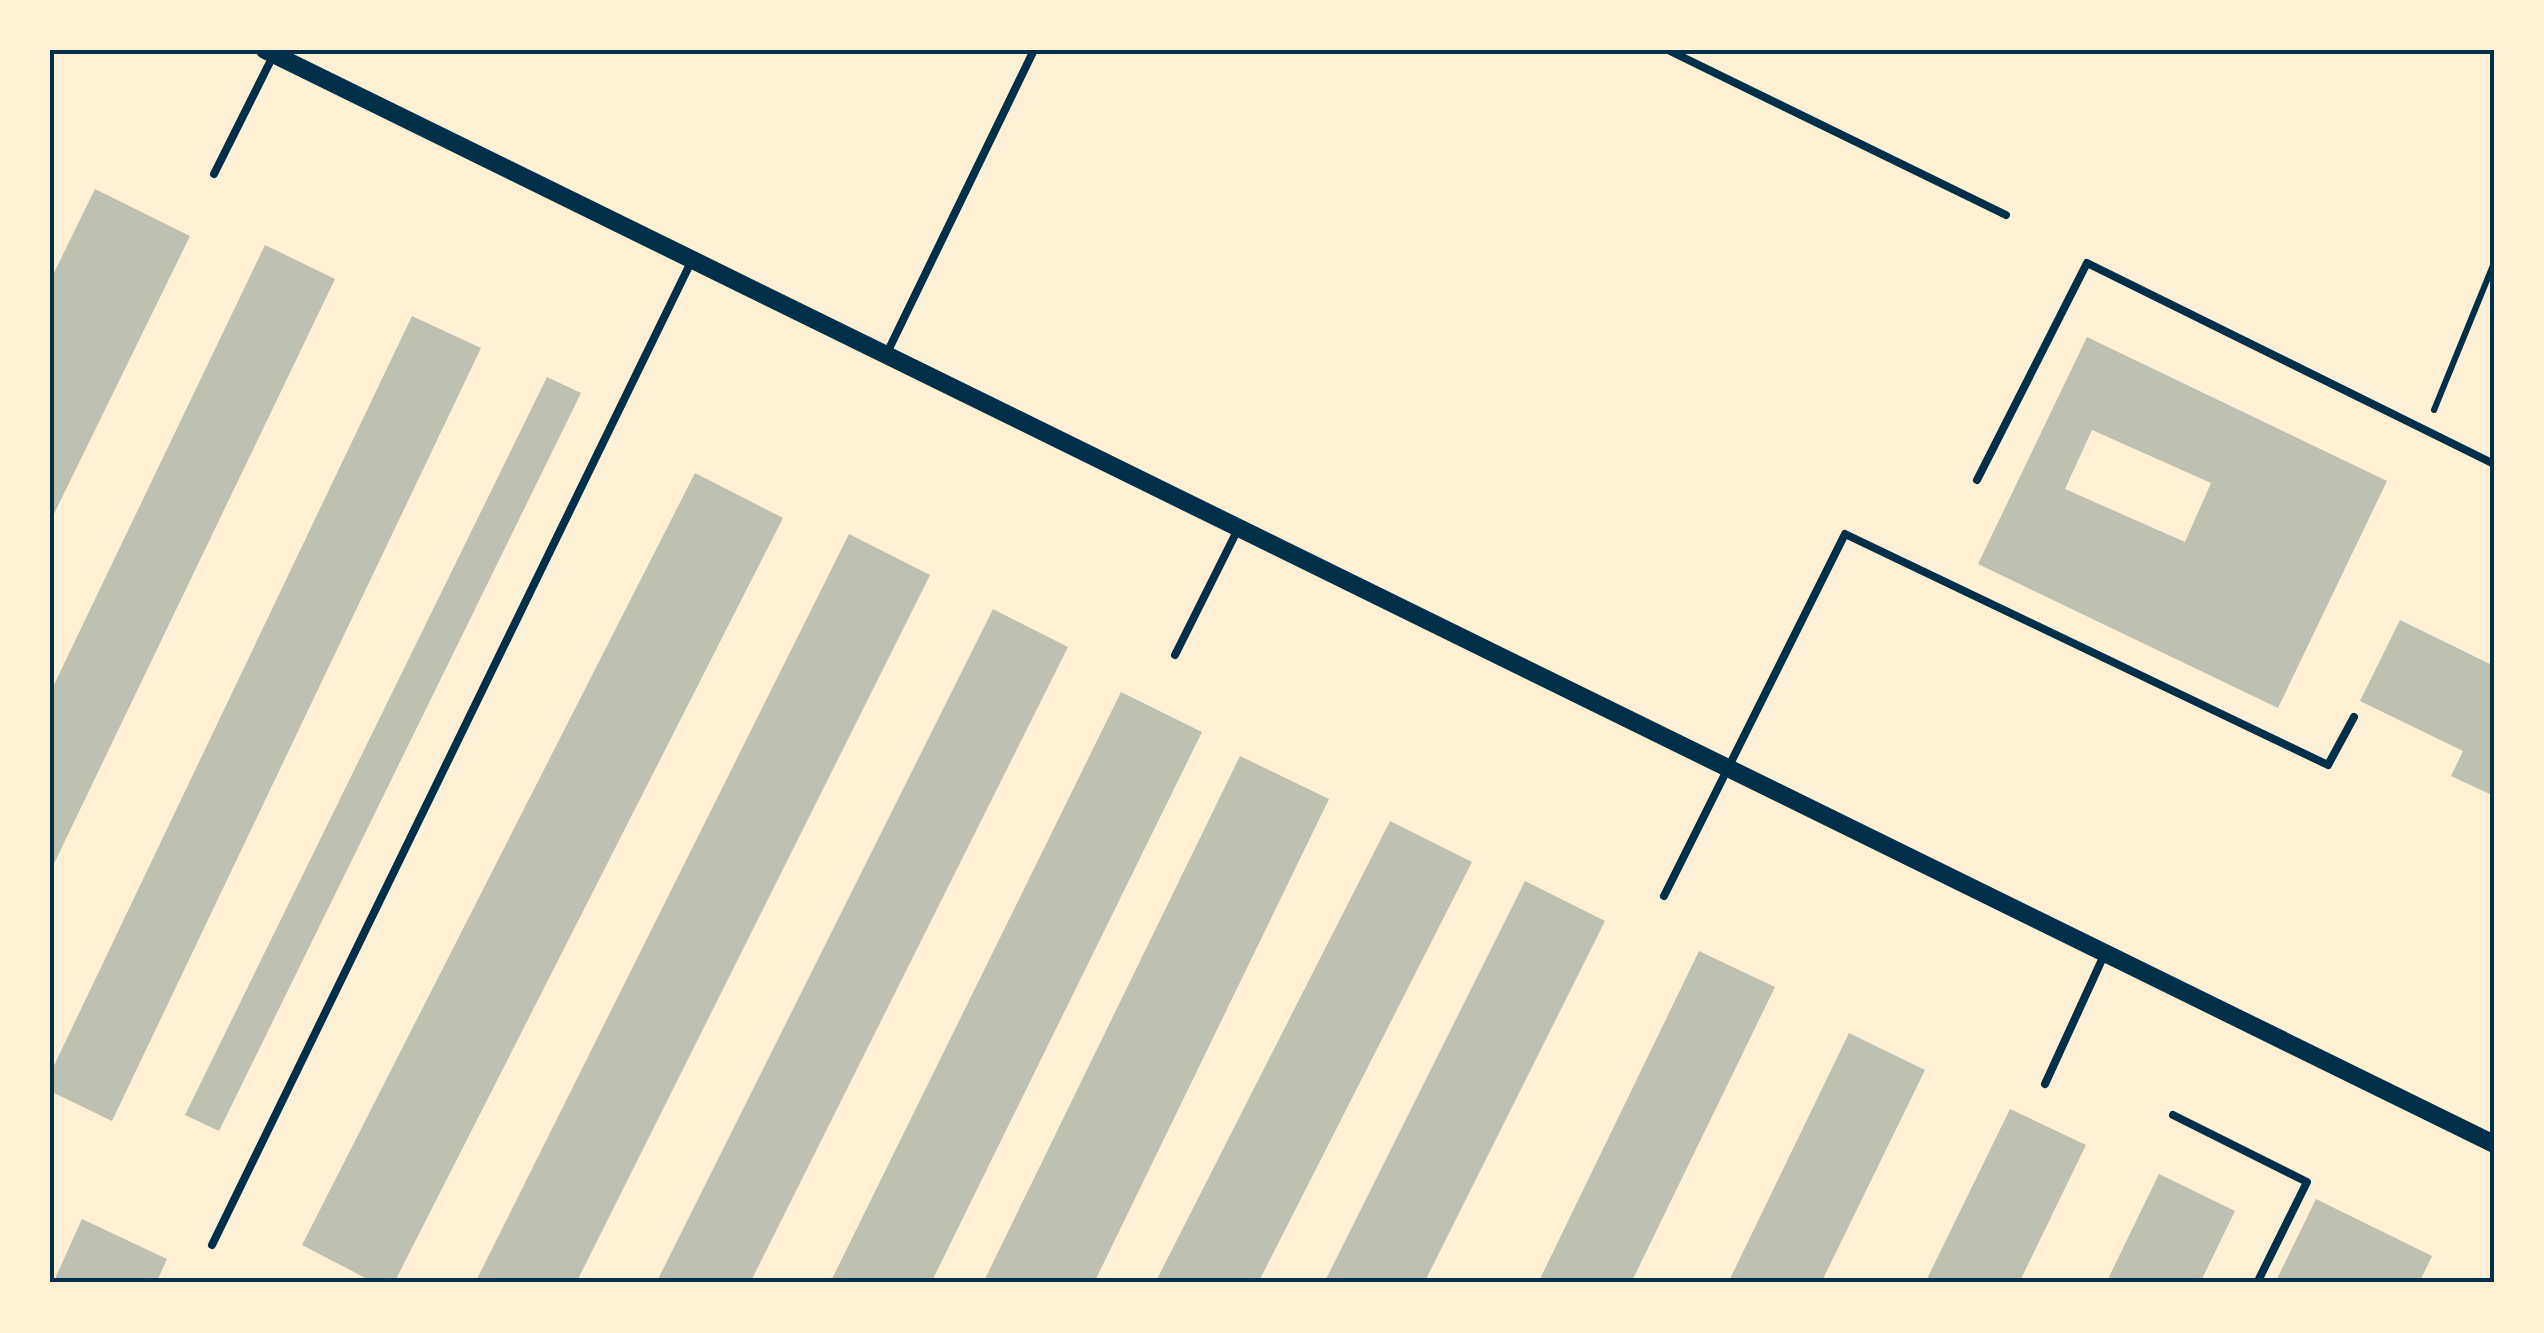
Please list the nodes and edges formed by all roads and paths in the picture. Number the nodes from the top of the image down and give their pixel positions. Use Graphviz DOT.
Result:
graph roads {
  1 [pos="1034,50"];
  2 [pos="1668,50"];
  3 [pos="269,52"];
  4 [pos="214,174"];
  5 [pos="2006,214"];
  6 [pos="692,260"];
  7 [pos="2494,263"];
  8 [pos="886,355"];
  9 [pos="2426,430"];
  10 [pos="2494,464"];
  11 [pos="1977,480"];
  12 [pos="1239,528"];
  13 [pos="1175,655"];
  14 [pos="2354,717"];
  15 [pos="1725,766"];
  16 [pos="1664,896"];
  17 [pos="2105,953"];
  18 [pos="2045,1084"];
  19 [pos="2173,1116"];
  20 [pos="2494,1144"];
  21 [pos="212,1245"];
  22 [pos="2257,1283"];
  1 -- 8 [label="lane"];
  2 -- 5 [label="lane"];
  3 -- 4 [label="lane"];
  3 -- 6 [label="street"];
  6 -- 8 [label="street"];
  6 -- 21 [label="lane"];
  7 -- 9 [label="path"];
  8 -- 12 [label="street"];
  9 -- 10 [label="lane"];
  9 -- 11 [label="lane"];
  12 -- 13 [label="lane"];
  12 -- 15 [label="street"];
  14 -- 15 [label="lane"];
  15 -- 16 [label="lane"];
  15 -- 17 [label="street"];
  17 -- 18 [label="lane"];
  17 -- 20 [label="street"];
  19 -- 22 [label="lane"];
}
